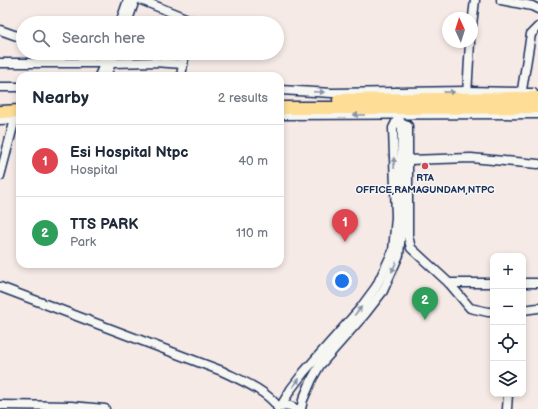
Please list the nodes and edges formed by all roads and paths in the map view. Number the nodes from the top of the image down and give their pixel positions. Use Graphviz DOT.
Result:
graph roads {
  1 [pos="128,0"];
  2 [pos="135,0"];
  3 [pos="141,0"];
  4 [pos="475,0"];
  5 [pos="501,0"];
  6 [pos="538,9"];
  7 [pos="474,12"];
  8 [pos="122,16"];
  9 [pos="129,16"];
  10 [pos="180,16"];
  11 [pos="538,27"];
  12 [pos="0,30"];
  13 [pos="16,36"];
  14 [pos="470,48"];
  15 [pos="108,60"];
  16 [pos="110,60"];
  17 [pos="184,60"];
  18 [pos="0,63"];
  19 [pos="108,63"];
  20 [pos="183,64"];
  21 [pos="102,72"];
  22 [pos="107,72"];
  23 [pos="182,72"];
  24 [pos="0,87"];
  25 [pos="16,87"];
  26 [pos="284,90"];
  27 [pos="538,93"];
  28 [pos="467,95"];
  29 [pos="373,96"];
  30 [pos="538,98"];
  31 [pos="284,100"];
  32 [pos="522,103"];
  33 [pos="0,104"];
  34 [pos="16,104"];
  35 [pos="538,107"];
  36 [pos="284,108"];
  37 [pos="398,110"];
  38 [pos="0,112"];
  39 [pos="538,114"];
  40 [pos="284,115"];
  41 [pos="16,116"];
  42 [pos="16,116"];
  43 [pos="0,120"];
  44 [pos="16,123"];
  45 [pos="408,160"];
  46 [pos="538,164"];
  47 [pos="0,176"];
  48 [pos="449,283"];
  49 [pos="490,283"];
  50 [pos="526,283"];
  51 [pos="538,283"];
  52 [pos="0,287"];
  53 [pos="538,308"];
  54 [pos="526,310"];
  55 [pos="490,312"];
  56 [pos="317,363"];
  57 [pos="508,397"];
  58 [pos="0,405"];
  59 [pos="278,407"];
  60 [pos="105,409"];
  61 [pos="296,409"];
  62 [pos="301,409"];
  63 [pos="508,409"];
  1 -- 8 [label="street"];
  2 -- 9 [label="street"];
  3 -- 10 [label="street"];
  4 -- 7 [label="street"];
  5 -- 6 [label="street"];
  11 -- 32 [label="street"];
  12 -- 13 [label="street"];
  14 -- 28 [label="street"];
  15 -- 19 [label="street"];
  16 -- 19 [label="street"];
  17 -- 20 [label="street"];
  18 -- 19 [label="street"];
  19 -- 20 [label="street"];
  19 -- 21 [label="street"];
  19 -- 22 [label="street"];
  20 -- 23 [label="street"];
  24 -- 25 [label="street"];
  26 -- 29 [label="street, one-way"];
  27 -- 32 [label="street"];
  28 -- 32 [label="highway"];
  37 -- 28 [label="highway, one-way"];
  29 -- 31 [label="highway"];
  29 -- 37 [label="highway"];
  30 -- 32 [label="highway"];
  32 -- 35 [label="highway"];
  32 -- 37 [label="highway"];
  32 -- 39 [label="street"];
  33 -- 34 [label="highway"];
  36 -- 37 [label="highway"];
  37 -- 40 [label="street, one-way"];
  37 -- 45 [label="street"];
  37 -- 56 [label="street"];
  38 -- 41 [label="highway"];
  42 -- 43 [label="street"];
  44 -- 47 [label="street"];
  45 -- 46 [label="street"];
  45 -- 48 [label="street"];
  48 -- 49 [label="street"];
  48 -- 55 [label="street"];
  50 -- 51 [label="street"];
  52 -- 59 [label="street"];
  53 -- 54 [label="street"];
  59 -- 56 [label="street, one-way"];
  56 -- 62 [label="street"];
  57 -- 63 [label="street"];
  58 -- 60 [label="street"];
  59 -- 61 [label="street"];
}
